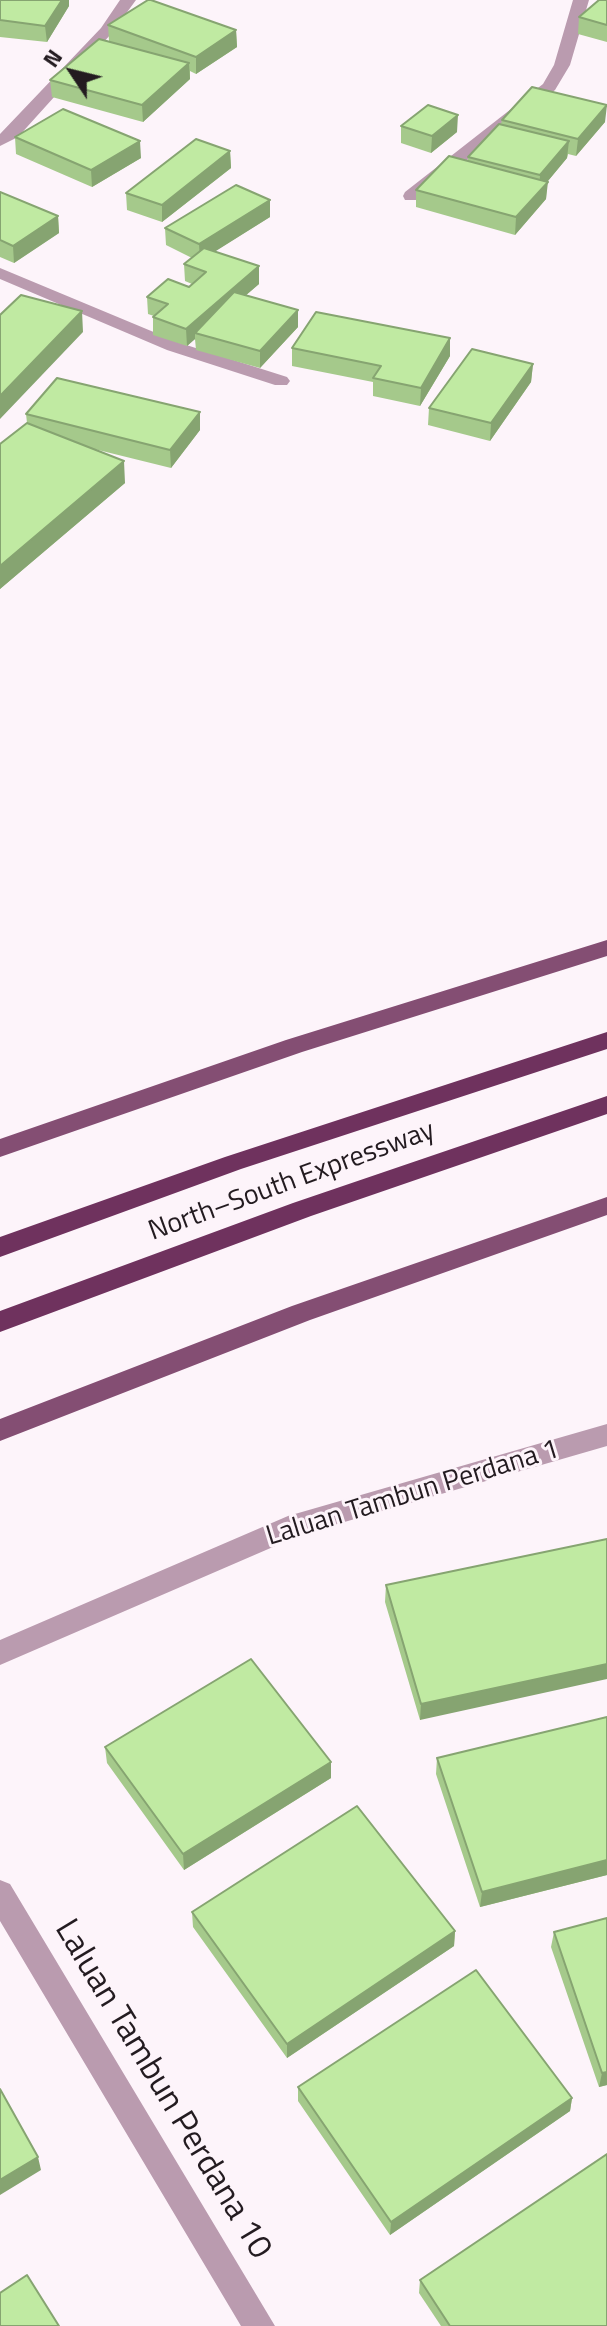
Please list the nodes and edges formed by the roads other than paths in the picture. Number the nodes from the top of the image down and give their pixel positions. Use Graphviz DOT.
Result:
graph roads {
  1 [pos="128,0"];
  2 [pos="581,0"];
  3 [pos="0,141"];
  4 [pos="411,196"];
  5 [pos="0,273"];
  6 [pos="281,381"];
  7 [pos="607,948"];
  8 [pos="607,1040"];
  9 [pos="607,1105"];
  10 [pos="0,1148"];
  11 [pos="607,1206"];
  12 [pos="0,1247"];
  13 [pos="0,1322"];
  14 [pos="0,1430"];
  15 [pos="607,1435"];
  16 [pos="0,1653"];
  17 [pos="0,1894"];
  18 [pos="259,2326"];
  1 -- 3 [label="street"];
  2 -- 4 [label="street"];
  5 -- 6 [label="street"];
  7 -- 10 [label="main road"];
  8 -- 12 [label="highway, North–South Expressway"];
  9 -- 13 [label="highway, North–South Expressway"];
  11 -- 14 [label="main road"];
  15 -- 16 [label="street, Laluan Tambun Perdana 1"];
  17 -- 18 [label="street, Laluan Tambun Perdana 10"];
}
